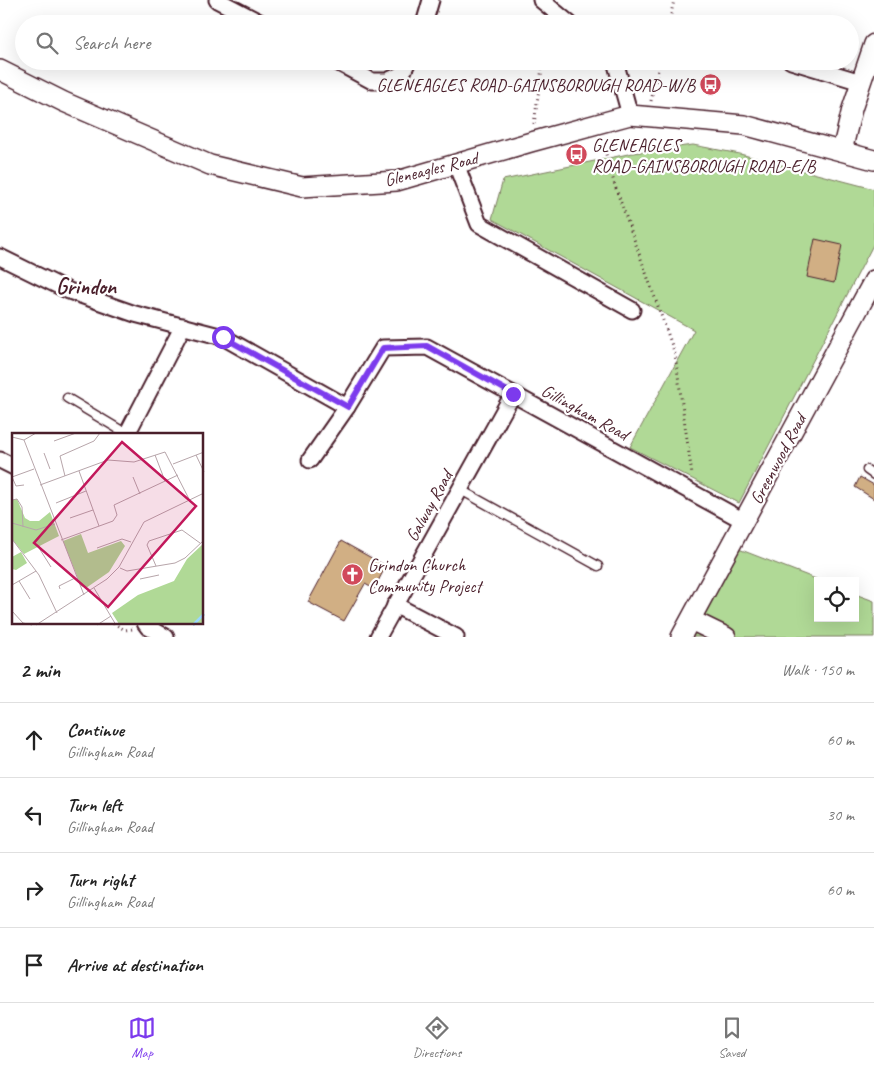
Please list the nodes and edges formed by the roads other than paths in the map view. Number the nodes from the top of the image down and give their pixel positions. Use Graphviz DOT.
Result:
graph roads {
  1 [pos="217,0"];
  2 [pos="431,0"];
  3 [pos="541,0"];
  4 [pos="246,15"];
  5 [pos="427,15"];
  6 [pos="559,15"];
  7 [pos="874,44"];
  8 [pos="0,70"];
  9 [pos="353,70"];
  10 [pos="404,70"];
  11 [pos="619,70"];
  12 [pos="821,70"];
  13 [pos="861,82"];
  14 [pos="639,116"];
  15 [pos="842,151"];
  16 [pos="874,160"];
  17 [pos="456,164"];
  18 [pos="2,264"];
  19 [pos="873,283"];
  20 [pos="632,310"];
  21 [pos="183,326"];
  22 [pos="513,394"];
  23 [pos="66,398"];
  24 [pos="348,407"];
  25 [pos="125,433"];
  26 [pos="128,433"];
  27 [pos="0,460"];
  28 [pos="310,460"];
  29 [pos="12,466"];
  30 [pos="866,470"];
  31 [pos="874,475"];
  32 [pos="459,489"];
  33 [pos="744,521"];
  34 [pos="598,566"];
  35 [pos="395,605"];
  36 [pos="690,620"];
  37 [pos="146,624"];
  38 [pos="166,637"];
  39 [pos="378,637"];
  40 [pos="456,637"];
  41 [pos="681,637"];
  42 [pos="726,637"];
  1 -- 4 [label="street"];
  2 -- 5 [label="street"];
  3 -- 6 [label="street"];
  7 -- 13 [label="street"];
  8 -- 17 [label="street, Gleneagles Road"];
  9 -- 10 [label="street"];
  11 -- 14 [label="street"];
  12 -- 13 [label="street"];
  13 -- 15 [label="street"];
  14 -- 15 [label="street, Gleneagles Road"];
  14 -- 17 [label="street, Gleneagles Road"];
  15 -- 16 [label="street, Gleneagles Road"];
  17 -- 20 [label="street"];
  18 -- 21 [label="street"];
  19 -- 33 [label="street, Greenwood Road"];
  21 -- 24 [label="street"];
  21 -- 26 [label="street"];
  22 -- 24 [label="street, Gillingham Road"];
  22 -- 32 [label="street, Galway Road"];
  22 -- 33 [label="street, Gillingham Road"];
  23 -- 25 [label="lane"];
  24 -- 28 [label="street, Gillingham Road"];
  27 -- 29 [label="street"];
  30 -- 31 [label="lane"];
  32 -- 34 [label="lane"];
  32 -- 35 [label="street, Galway Road"];
  33 -- 36 [label="street, Greenwood Road"];
  35 -- 39 [label="street, Galway Road"];
  35 -- 40 [label="street"];
  36 -- 41 [label="street, Greenwood Road"];
  36 -- 42 [label="street"];
  37 -- 38 [label="street"];
}
